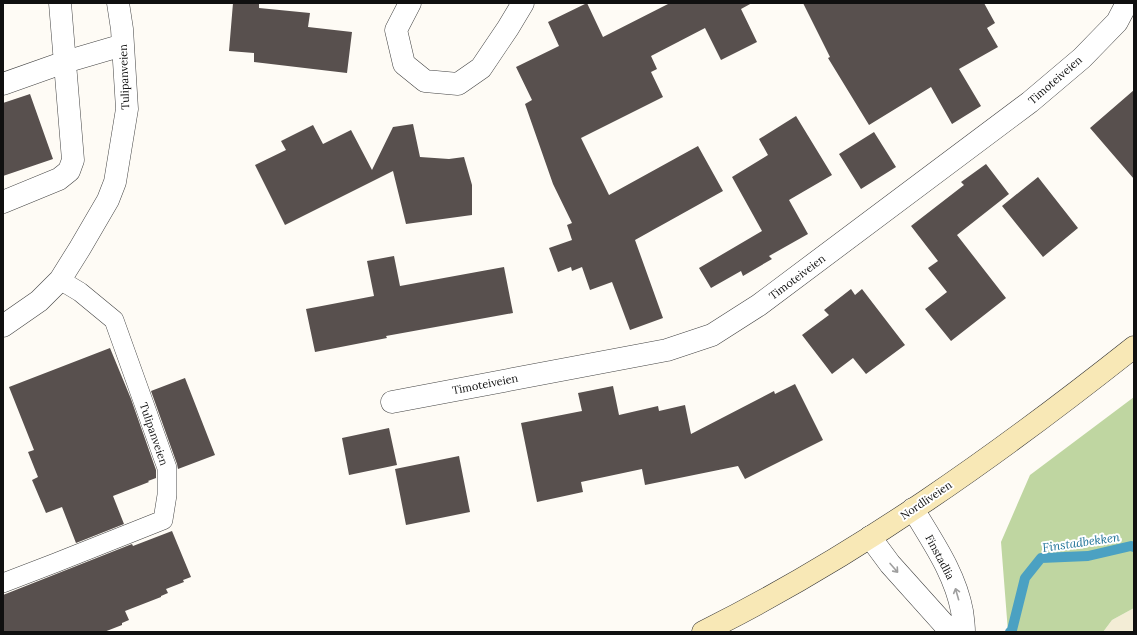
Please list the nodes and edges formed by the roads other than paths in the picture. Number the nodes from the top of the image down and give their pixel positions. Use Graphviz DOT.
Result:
graph roads {
  1 [pos="60,3"];
  2 [pos="118,3"];
  3 [pos="410,3"];
  4 [pos="523,3"];
  5 [pos="1127,3"];
  6 [pos="123,45"];
  7 [pos="64,62"];
  8 [pos="3,84"];
  9 [pos="3,202"];
  10 [pos="60,280"];
  11 [pos="3,326"];
  12 [pos="1134,347"];
  13 [pos="392,402"];
  14 [pos="913,509"];
  15 [pos="870,537"];
  16 [pos="3,583"];
  17 [pos="704,632"];
  18 [pos="950,632"];
  19 [pos="964,632"];
  1 -- 7 [label="street"];
  2 -- 6 [label="street, Tulipanveien"];
  3 -- 4 [label="street"];
  5 -- 13 [label="street, Timoteiveien"];
  6 -- 7 [label="street"];
  6 -- 10 [label="street, Tulipanveien"];
  7 -- 8 [label="street"];
  7 -- 9 [label="street"];
  10 -- 11 [label="street, Tulipanveien"];
  10 -- 16 [label="lane, Tulipanveien"];
  12 -- 14 [label="main road, Nordliveien"];
  14 -- 15 [label="main road, Nordliveien"];
  19 -- 14 [label="street, Finstadlia, one-way"];
  15 -- 17 [label="main road, Nordliveien"];
  15 -- 18 [label="street, one-way"];
}
